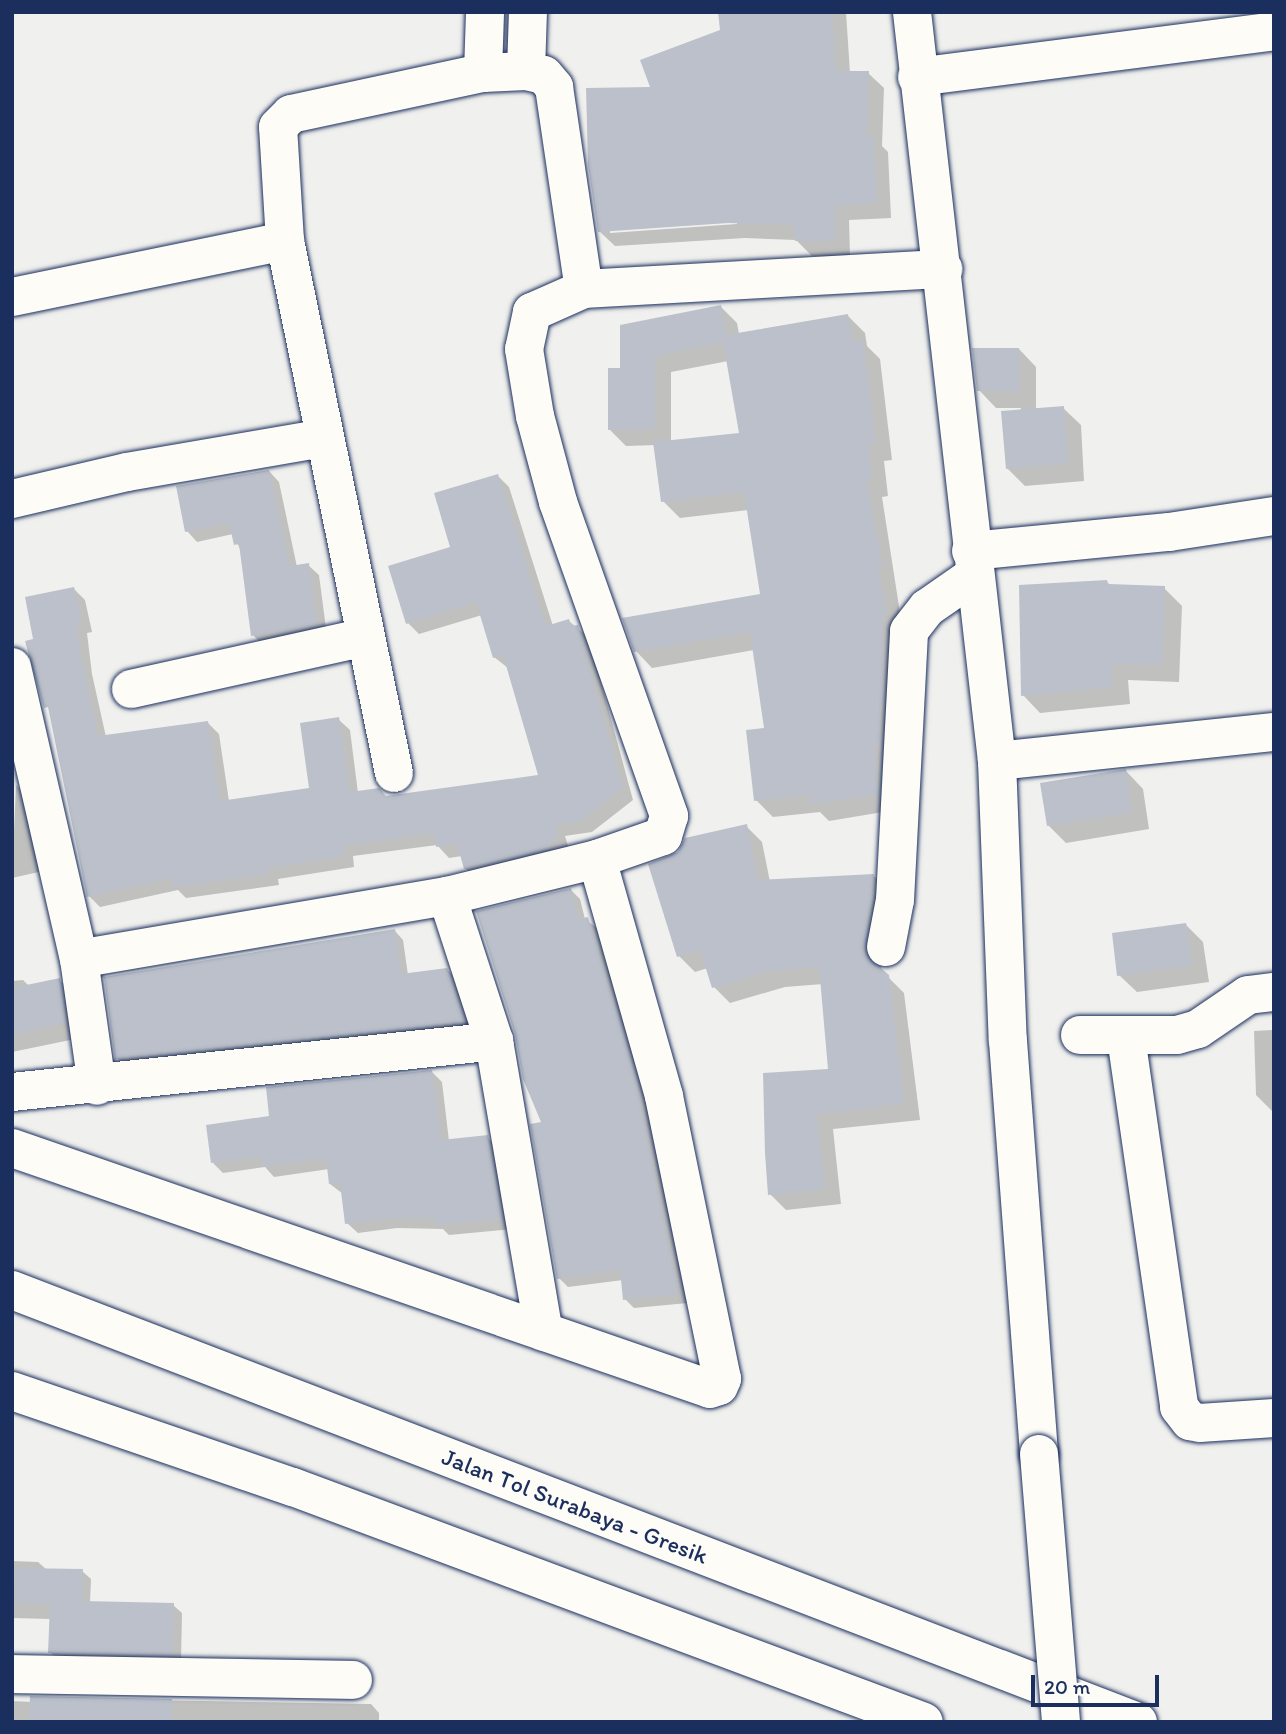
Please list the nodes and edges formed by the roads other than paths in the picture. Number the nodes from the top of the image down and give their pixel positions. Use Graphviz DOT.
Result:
graph roads {
  1 [pos="485,12"];
  2 [pos="528,12"];
  3 [pos="912,12"];
  4 [pos="1274,31"];
  5 [pos="526,71"];
  6 [pos="483,73"];
  7 [pos="917,77"];
  8 [pos="285,241"];
  9 [pos="943,269"];
  10 [pos="584,289"];
  11 [pos="12,296"];
  12 [pos="323,438"];
  13 [pos="12,499"];
  14 [pos="1274,516"];
  15 [pos="972,563"];
  16 [pos="365,637"];
  17 [pos="12,667"];
  18 [pos="131,689"];
  19 [pos="16,708"];
  20 [pos="1274,732"];
  21 [pos="997,761"];
  22 [pos="394,773"];
  23 [pos="597,859"];
  24 [pos="447,896"];
  25 [pos="886,947"];
  26 [pos="79,959"];
  27 [pos="1274,992"];
  28 [pos="1080,1035"];
  29 [pos="1126,1037"];
  30 [pos="494,1041"];
  31 [pos="97,1086"];
  32 [pos="12,1092"];
  33 [pos="12,1149"];
  34 [pos="12,1290"];
  35 [pos="544,1332"];
  36 [pos="12,1391"];
  37 [pos="1274,1418"];
  38 [pos="12,1674"];
  39 [pos="353,1680"];
  40 [pos="924,1722"];
  41 [pos="1061,1722"];
  42 [pos="1139,1722"];
  1 -- 6 [label="main road"];
  2 -- 5 [label="main road"];
  3 -- 7 [label="main road"];
  4 -- 7 [label="main road"];
  5 -- 6 [label="main road"];
  5 -- 10 [label="main road"];
  6 -- 8 [label="main road"];
  7 -- 9 [label="main road"];
  8 -- 11 [label="main road"];
  8 -- 12 [label="main road"];
  9 -- 10 [label="main road"];
  9 -- 15 [label="main road"];
  10 -- 23 [label="main road"];
  12 -- 13 [label="main road"];
  12 -- 16 [label="main road"];
  14 -- 15 [label="main road"];
  15 -- 21 [label="main road"];
  15 -- 25 [label="main road"];
  16 -- 18 [label="main road"];
  16 -- 22 [label="main road"];
  17 -- 19 [label="main road"];
  19 -- 26 [label="main road"];
  20 -- 21 [label="main road"];
  21 -- 41 [label="main road, bridge"];
  23 -- 24 [label="main road"];
  23 -- 35 [label="main road"];
  24 -- 26 [label="main road"];
  24 -- 30 [label="main road"];
  26 -- 31 [label="main road"];
  27 -- 29 [label="main road"];
  28 -- 29 [label="main road"];
  29 -- 37 [label="main road"];
  30 -- 31 [label="main road"];
  30 -- 35 [label="main road"];
  31 -- 32 [label="main road"];
  33 -- 35 [label="main road"];
  34 -- 42 [label="main road, Jalan Tol Surabaya - Gresik"];
  36 -- 40 [label="main road"];
  38 -- 39 [label="main road"];
}
